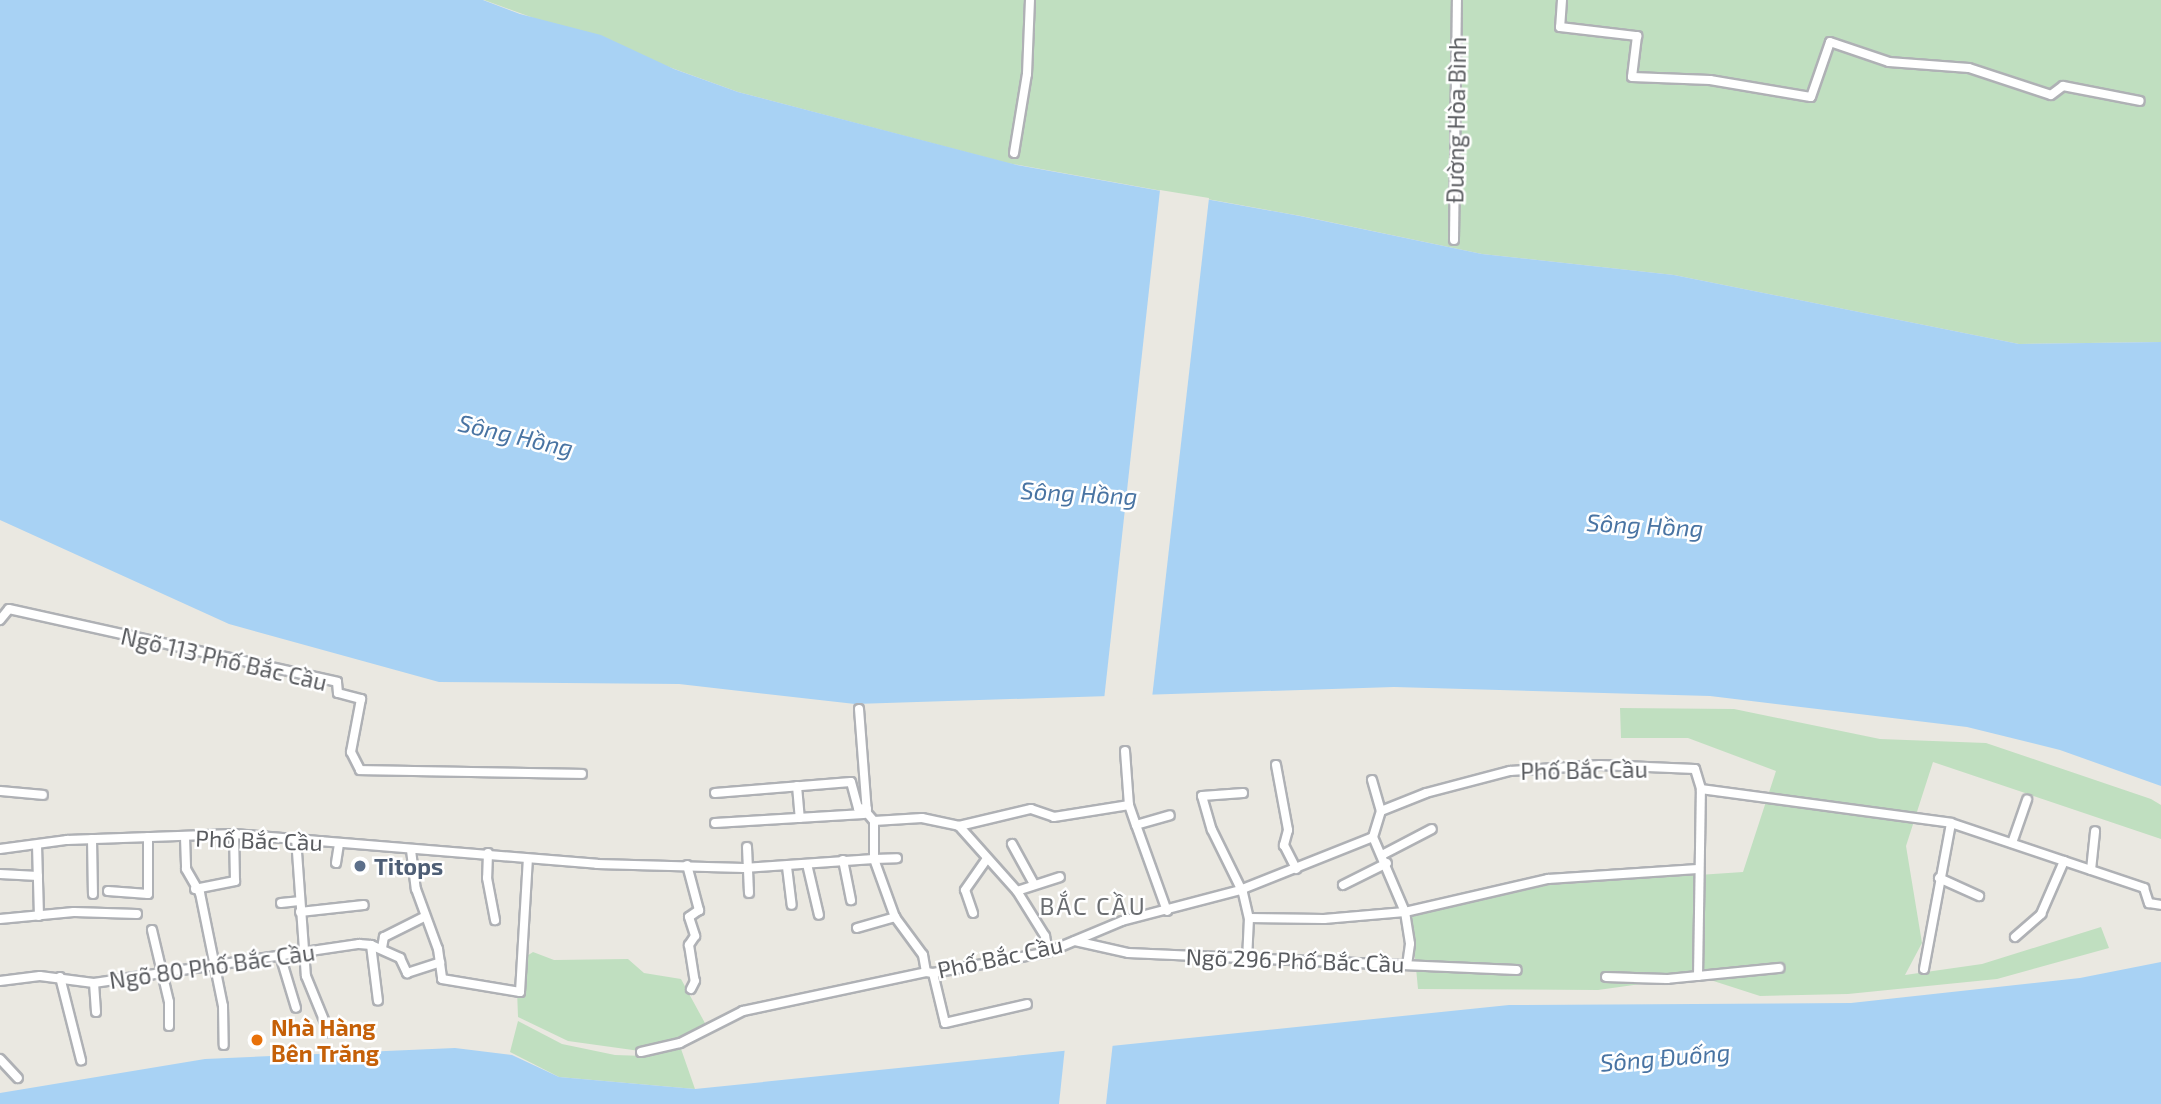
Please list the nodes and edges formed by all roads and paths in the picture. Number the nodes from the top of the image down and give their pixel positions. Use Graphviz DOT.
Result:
graph roads {
  1 [pos="1030,0"];
  2 [pos="1457,0"];
  3 [pos="1562,0"];
  4 [pos="2140,102"];
  5 [pos="1014,153"];
  6 [pos="1454,240"];
  7 [pos="0,620"];
  8 [pos="859,709"];
  9 [pos="1125,751"];
  10 [pos="1276,765"];
  11 [pos="582,774"];
  12 [pos="1372,780"];
  13 [pos="797,786"];
  14 [pos="1701,789"];
  15 [pos="0,791"];
  16 [pos="715,793"];
  17 [pos="1242,793"];
  18 [pos="43,795"];
  19 [pos="2027,800"];
  20 [pos="1129,806"];
  21 [pos="1381,811"];
  22 [pos="869,814"];
  23 [pos="1170,815"];
  24 [pos="800,818"];
  25 [pos="715,823"];
  26 [pos="1951,823"];
  27 [pos="1136,825"];
  28 [pos="958,827"];
  29 [pos="1432,828"];
  30 [pos="2095,831"];
  31 [pos="234,834"];
  32 [pos="148,837"];
  33 [pos="185,837"];
  34 [pos="1373,837"];
  35 [pos="296,838"];
  36 [pos="92,839"];
  37 [pos="2011,843"];
  38 [pos="1012,844"];
  39 [pos="37,845"];
  40 [pos="339,845"];
  41 [pos="747,847"];
  42 [pos="0,849"];
  43 [pos="411,850"];
  44 [pos="488,853"];
  45 [pos="897,858"];
  46 [pos="528,859"];
  47 [pos="874,859"];
  48 [pos="986,859"];
  49 [pos="1385,859"];
  50 [pos="842,860"];
  51 [pos="2064,861"];
  52 [pos="336,863"];
  53 [pos="807,864"];
  54 [pos="687,865"];
  55 [pos="787,867"];
  56 [pos="744,868"];
  57 [pos="1296,869"];
  58 [pos="1698,869"];
  59 [pos="2091,870"];
  60 [pos="0,874"];
  61 [pos="38,876"];
  62 [pos="1060,877"];
  63 [pos="1939,878"];
  64 [pos="1034,884"];
  65 [pos="1343,885"];
  66 [pos="195,888"];
  67 [pos="1240,890"];
  68 [pos="108,891"];
  69 [pos="1017,891"];
  70 [pos="749,893"];
  71 [pos="93,894"];
  72 [pos="1979,896"];
  73 [pos="851,900"];
  74 [pos="299,901"];
  75 [pos="281,903"];
  76 [pos="364,905"];
  77 [pos="792,905"];
  78 [pos="2161,905"];
  79 [pos="1167,911"];
  80 [pos="300,912"];
  81 [pos="1405,912"];
  82 [pos="973,913"];
  83 [pos="137,914"];
  84 [pos="819,915"];
  85 [pos="39,916"];
  86 [pos="424,917"];
  87 [pos="895,917"];
  88 [pos="1249,918"];
  89 [pos="0,919"];
  90 [pos="495,920"];
  91 [pos="858,928"];
  92 [pos="152,930"];
  93 [pos="2015,937"];
  94 [pos="1075,942"];
  95 [pos="371,944"];
  96 [pos="382,948"];
  97 [pos="303,952"];
  98 [pos="1048,952"];
  99 [pos="279,955"];
  100 [pos="1247,960"];
  101 [pos="440,962"];
  102 [pos="213,965"];
  103 [pos="1407,965"];
  104 [pos="1779,968"];
  105 [pos="1924,969"];
  106 [pos="1517,970"];
  107 [pos="162,973"];
  108 [pos="930,973"];
  109 [pos="1698,976"];
  110 [pos="60,977"];
  111 [pos="1606,977"];
  112 [pos="0,981"];
  113 [pos="94,983"];
  114 [pos="691,989"];
  115 [pos="379,1000"];
  116 [pos="1027,1004"];
  117 [pos="296,1008"];
  118 [pos="96,1012"];
  119 [pos="169,1026"];
  120 [pos="330,1032"];
  121 [pos="224,1045"];
  122 [pos="641,1052"];
  123 [pos="0,1059"];
  124 [pos="81,1060"];
  125 [pos="18,1078"];
  1 -- 5 [label="street"];
  2 -- 6 [label="street, Đường Hòa Bình"];
  3 -- 4 [label="street"];
  7 -- 11 [label="street, Ngõ 113 Phố Bắc Cầu"];
  8 -- 22 [label="street"];
  9 -- 20 [label="street"];
  10 -- 57 [label="street"];
  12 -- 21 [label="street"];
  13 -- 16 [label="street"];
  13 -- 22 [label="street"];
  13 -- 24 [label="street"];
  14 -- 21 [label="street, Phố Bắc Cầu"];
  14 -- 26 [label="street"];
  14 -- 58 [label="street"];
  15 -- 18 [label="street"];
  17 -- 67 [label="street"];
  19 -- 37 [label="street"];
  20 -- 27 [label="street"];
  20 -- 28 [label="street"];
  21 -- 34 [label="street"];
  22 -- 24 [label="street"];
  22 -- 28 [label="street"];
  22 -- 47 [label="street"];
  23 -- 27 [label="street"];
  24 -- 25 [label="street"];
  26 -- 37 [label="street"];
  26 -- 63 [label="street"];
  27 -- 79 [label="street"];
  28 -- 48 [label="street"];
  29 -- 49 [label="street"];
  30 -- 59 [label="street"];
  31 -- 33 [label="street, Phố Bắc Cầu"];
  31 -- 35 [label="street, Phố Bắc Cầu"];
  31 -- 66 [label="street"];
  32 -- 33 [label="street, Phố Bắc Cầu"];
  32 -- 36 [label="street, Phố Bắc Cầu"];
  32 -- 68 [label="street"];
  33 -- 66 [label="street"];
  34 -- 49 [label="street"];
  34 -- 57 [label="street, Phố Bắc Cầu"];
  35 -- 40 [label="street, Phố Bắc Cầu"];
  35 -- 74 [label="street"];
  36 -- 39 [label="street, Phố Bắc Cầu"];
  36 -- 71 [label="street"];
  37 -- 51 [label="street"];
  38 -- 64 [label="street"];
  39 -- 42 [label="street, Phố Bắc Cầu"];
  39 -- 61 [label="street"];
  40 -- 43 [label="street, Phố Bắc Cầu"];
  40 -- 52 [label="street"];
  41 -- 56 [label="street"];
  43 -- 44 [label="street, Phố Bắc Cầu"];
  43 -- 86 [label="street"];
  44 -- 46 [label="street, Phố Bắc Cầu"];
  44 -- 90 [label="street"];
  45 -- 47 [label="street"];
  46 -- 54 [label="street, Phố Bắc Cầu"];
  46 -- 101 [label="street"];
  47 -- 50 [label="street, Phố Bắc Cầu"];
  47 -- 87 [label="street, Phố Bắc Cầu"];
  48 -- 69 [label="street"];
  48 -- 82 [label="street"];
  49 -- 65 [label="street"];
  49 -- 81 [label="street"];
  50 -- 53 [label="street, Phố Bắc Cầu"];
  50 -- 73 [label="street"];
  51 -- 59 [label="street"];
  51 -- 93 [label="street"];
  53 -- 55 [label="street, Phố Bắc Cầu"];
  53 -- 84 [label="street"];
  54 -- 56 [label="street, Phố Bắc Cầu"];
  54 -- 114 [label="street"];
  55 -- 56 [label="street, Phố Bắc Cầu"];
  55 -- 77 [label="street"];
  56 -- 70 [label="street"];
  57 -- 67 [label="street, Phố Bắc Cầu"];
  58 -- 81 [label="street"];
  58 -- 109 [label="street"];
  59 -- 78 [label="street"];
  60 -- 61 [label="street"];
  61 -- 85 [label="street"];
  62 -- 64 [label="street"];
  63 -- 72 [label="street"];
  63 -- 105 [label="street"];
  64 -- 69 [label="street"];
  66 -- 102 [label="street"];
  67 -- 79 [label="street, Phố Bắc Cầu"];
  67 -- 88 [label="street"];
  69 -- 98 [label="street"];
  74 -- 75 [label="street"];
  74 -- 80 [label="street"];
  76 -- 80 [label="street"];
  79 -- 94 [label="street, Phố Bắc Cầu"];
  80 -- 97 [label="street"];
  81 -- 88 [label="street"];
  81 -- 103 [label="street"];
  83 -- 85 [label="street"];
  85 -- 89 [label="street"];
  86 -- 96 [label="street"];
  86 -- 101 [label="street"];
  87 -- 91 [label="street"];
  87 -- 108 [label="street, Phố Bắc Cầu"];
  88 -- 100 [label="street"];
  92 -- 107 [label="street"];
  94 -- 98 [label="street, Phố Bắc Cầu"];
  94 -- 100 [label="street, Ngõ 296 Phố Bắc Cầu"];
  95 -- 96 [label="street, Ngõ 80 Phố Bắc Cầu"];
  95 -- 97 [label="street, Ngõ 80 Phố Bắc Cầu"];
  95 -- 115 [label="street"];
  96 -- 101 [label="street"];
  97 -- 99 [label="street, Ngõ 80 Phố Bắc Cầu"];
  97 -- 120 [label="street"];
  98 -- 108 [label="street, Phố Bắc Cầu"];
  99 -- 102 [label="street, Ngõ 80 Phố Bắc Cầu"];
  99 -- 117 [label="street"];
  100 -- 103 [label="street, Ngõ 296 Phố Bắc Cầu"];
  102 -- 107 [label="street, Ngõ 80 Phố Bắc Cầu"];
  102 -- 121 [label="street"];
  103 -- 106 [label="street, Ngõ 296 Phố Bắc Cầu"];
  104 -- 109 [label="street"];
  107 -- 113 [label="street, Ngõ 80 Phố Bắc Cầu"];
  107 -- 119 [label="street"];
  108 -- 116 [label="street"];
  108 -- 122 [label="street"];
  109 -- 111 [label="street"];
  110 -- 112 [label="street, Ngõ 80 Phố Bắc Cầu"];
  110 -- 113 [label="street, Ngõ 80 Phố Bắc Cầu"];
  110 -- 124 [label="street"];
  113 -- 118 [label="street"];
  123 -- 125 [label="street"];
}
